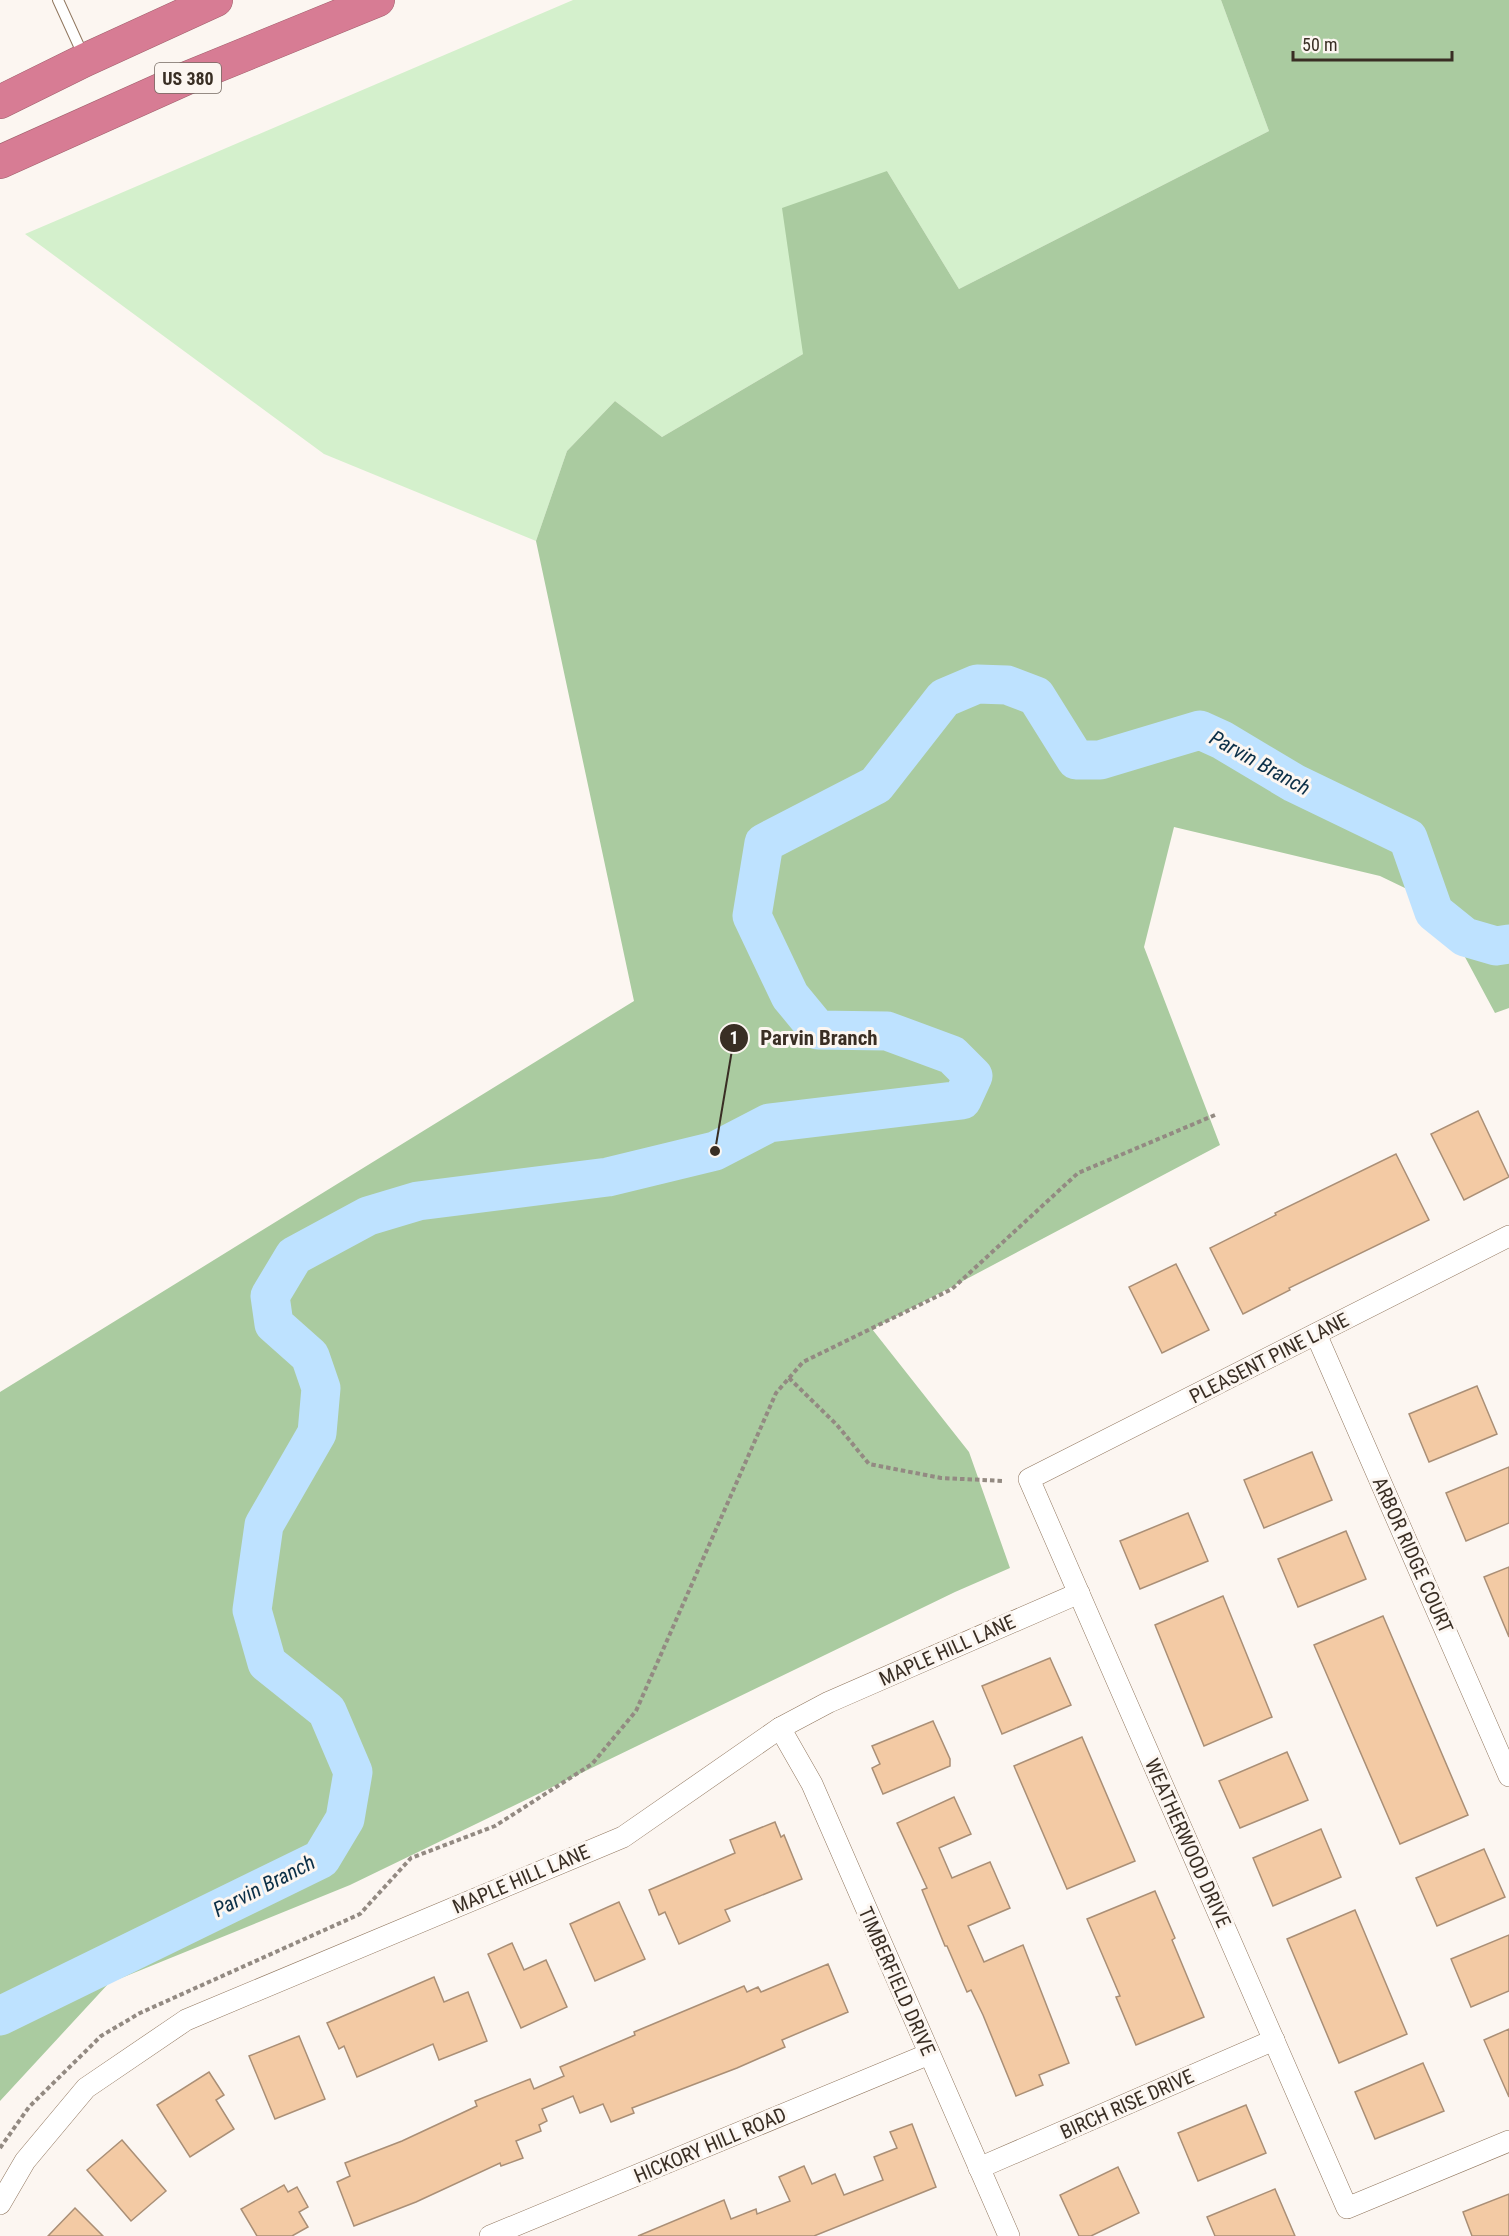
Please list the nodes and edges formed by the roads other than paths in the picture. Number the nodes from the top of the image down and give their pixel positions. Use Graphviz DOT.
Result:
graph roads {
  1 [pos="58,0"];
  2 [pos="216,0"];
  3 [pos="378,0"];
  4 [pos="85,60"];
  5 [pos="0,102"];
  6 [pos="0,162"];
  7 [pos="1509,1236"];
  8 [pos="1316,1334"];
  9 [pos="1029,1479"];
  10 [pos="1079,1593"];
  11 [pos="780,1728"];
  12 [pos="1509,1776"];
  13 [pos="1274,2040"];
  14 [pos="929,2054"];
  15 [pos="1509,2141"];
  16 [pos="979,2168"];
  17 [pos="0,2204"];
  18 [pos="490,2236"];
  19 [pos="1009,2236"];
  1 -- 4 [label="lane"];
  2 -- 4 [label="highway"];
  3 -- 6 [label="highway, US 380"];
  4 -- 5 [label="highway"];
  7 -- 8 [label="street, PLEASENT PINE LANE"];
  8 -- 9 [label="street, PLEASENT PINE LANE"];
  8 -- 12 [label="street, ARBOR RIDGE COURT"];
  9 -- 10 [label="street, WEATHERWOOD DRIVE"];
  10 -- 11 [label="street, MAPLE HILL LANE"];
  10 -- 13 [label="street, WEATHERWOOD DRIVE"];
  11 -- 14 [label="street, TIMBERFIELD DRIVE"];
  11 -- 17 [label="street, MAPLE HILL LANE"];
  13 -- 15 [label="street, WEATHERWOOD DRIVE"];
  13 -- 16 [label="street, BIRCH RISE DRIVE"];
  14 -- 16 [label="street, TIMBERFIELD DRIVE"];
  14 -- 18 [label="street, HICKORY HILL ROAD"];
  16 -- 19 [label="street, TIMBERFIELD DRIVE"];
}
